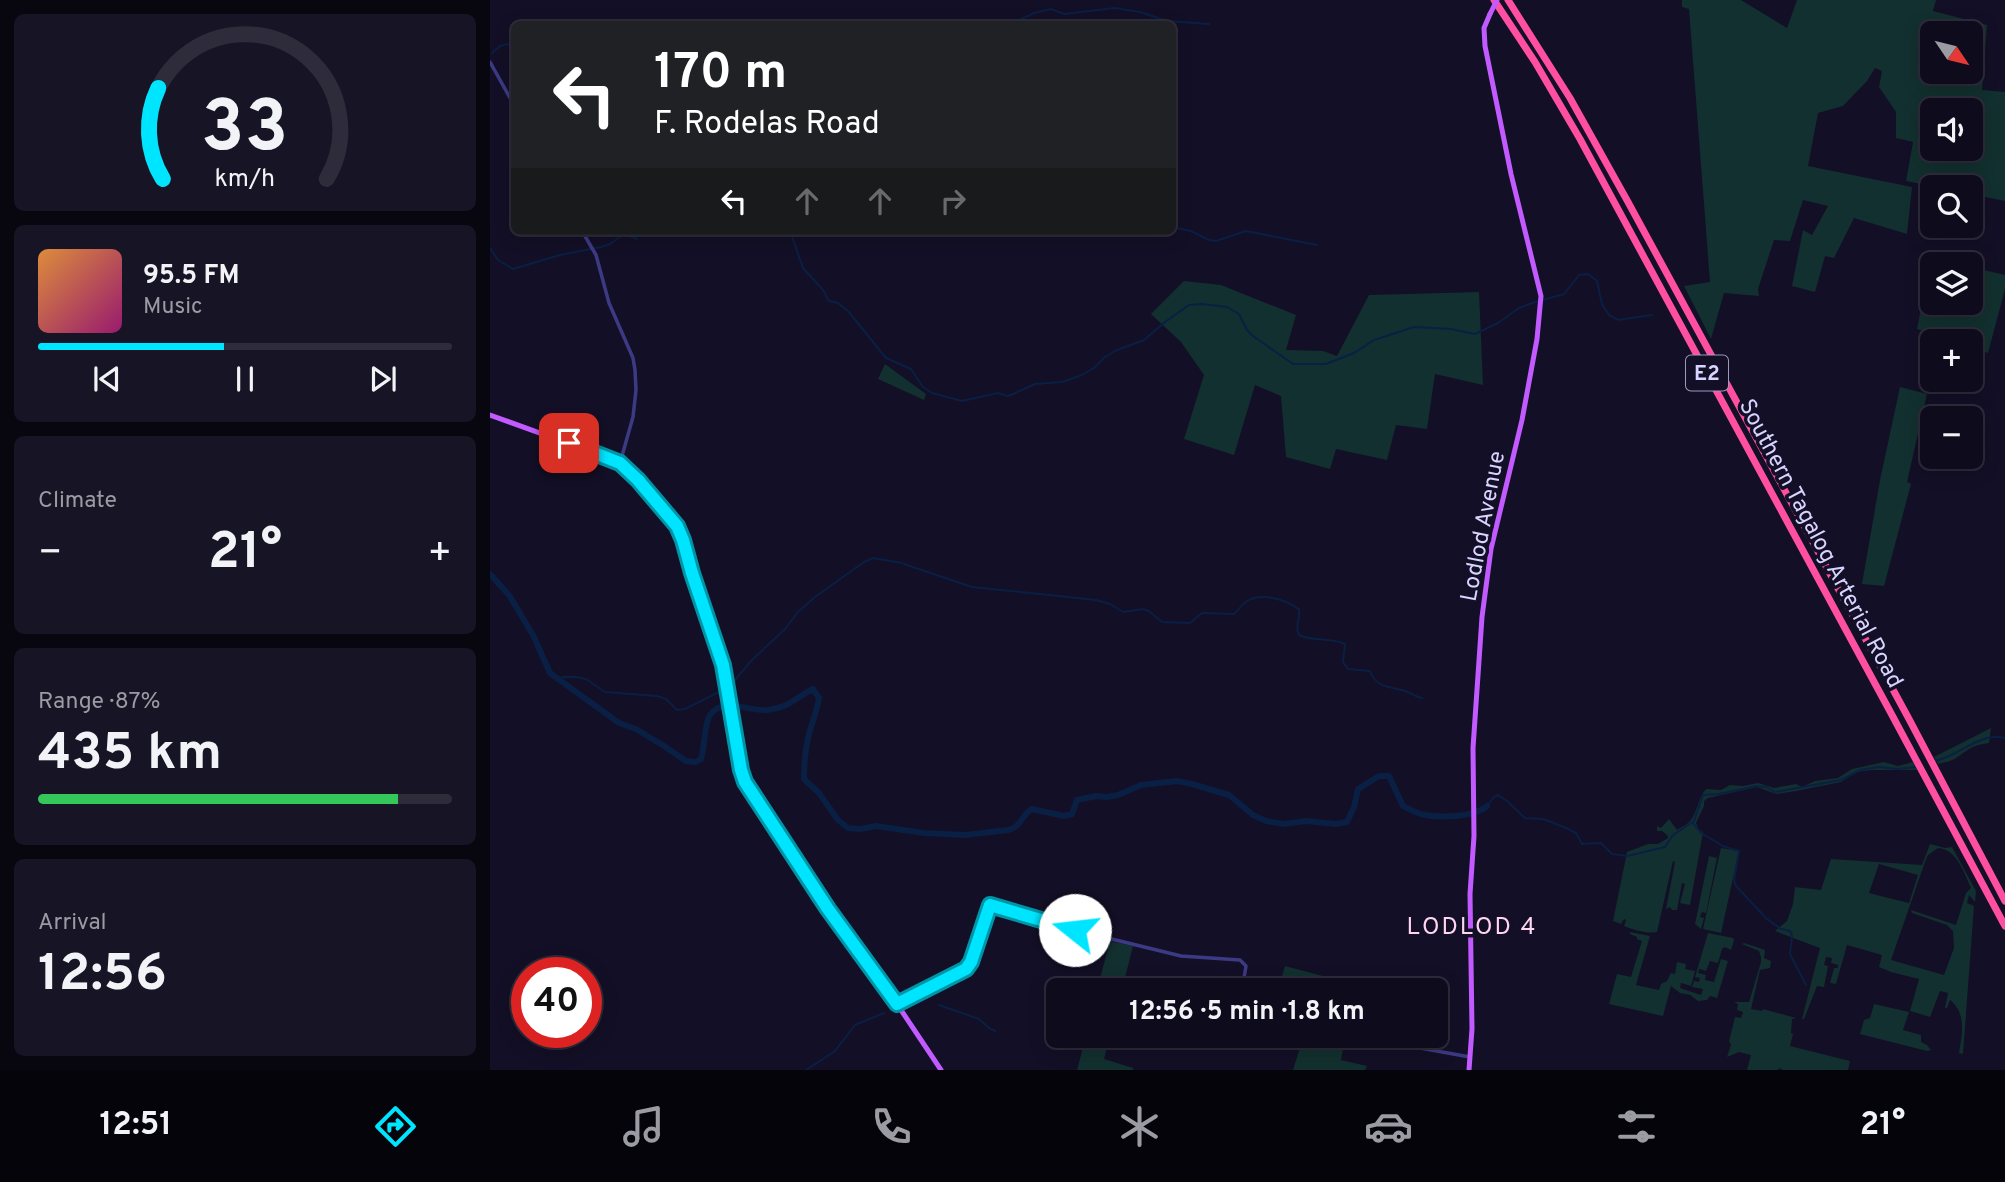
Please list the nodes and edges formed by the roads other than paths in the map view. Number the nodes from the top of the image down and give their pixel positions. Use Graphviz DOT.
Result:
graph roads {
  1 [pos="1496,0"];
  2 [pos="1508,0"];
  3 [pos="490,62"];
  4 [pos="511,100"];
  5 [pos="584,235"];
  6 [pos="490,415"];
  7 [pos="620,463"];
  8 [pos="2005,900"];
  9 [pos="2004,924"];
  10 [pos="1244,978"];
  11 [pos="897,1004"];
  12 [pos="1420,1048"];
  13 [pos="1470,1057"];
  14 [pos="941,1070"];
  15 [pos="1469,1070"];
  1 -- 9 [label="highway, Southern Tagalog Arterial Road / E2"];
  1 -- 13 [label="main road, Lodlod Avenue, bridge"];
  2 -- 8 [label="highway, Southern Tagalog Arterial Road / E2"];
  3 -- 4 [label="street"];
  5 -- 7 [label="street"];
  6 -- 7 [label="main road"];
  7 -- 11 [label="main road"];
  10 -- 11 [label="street"];
  11 -- 14 [label="main road"];
  12 -- 13 [label="street"];
  13 -- 15 [label="main road, Lodlod Avenue"];
}
